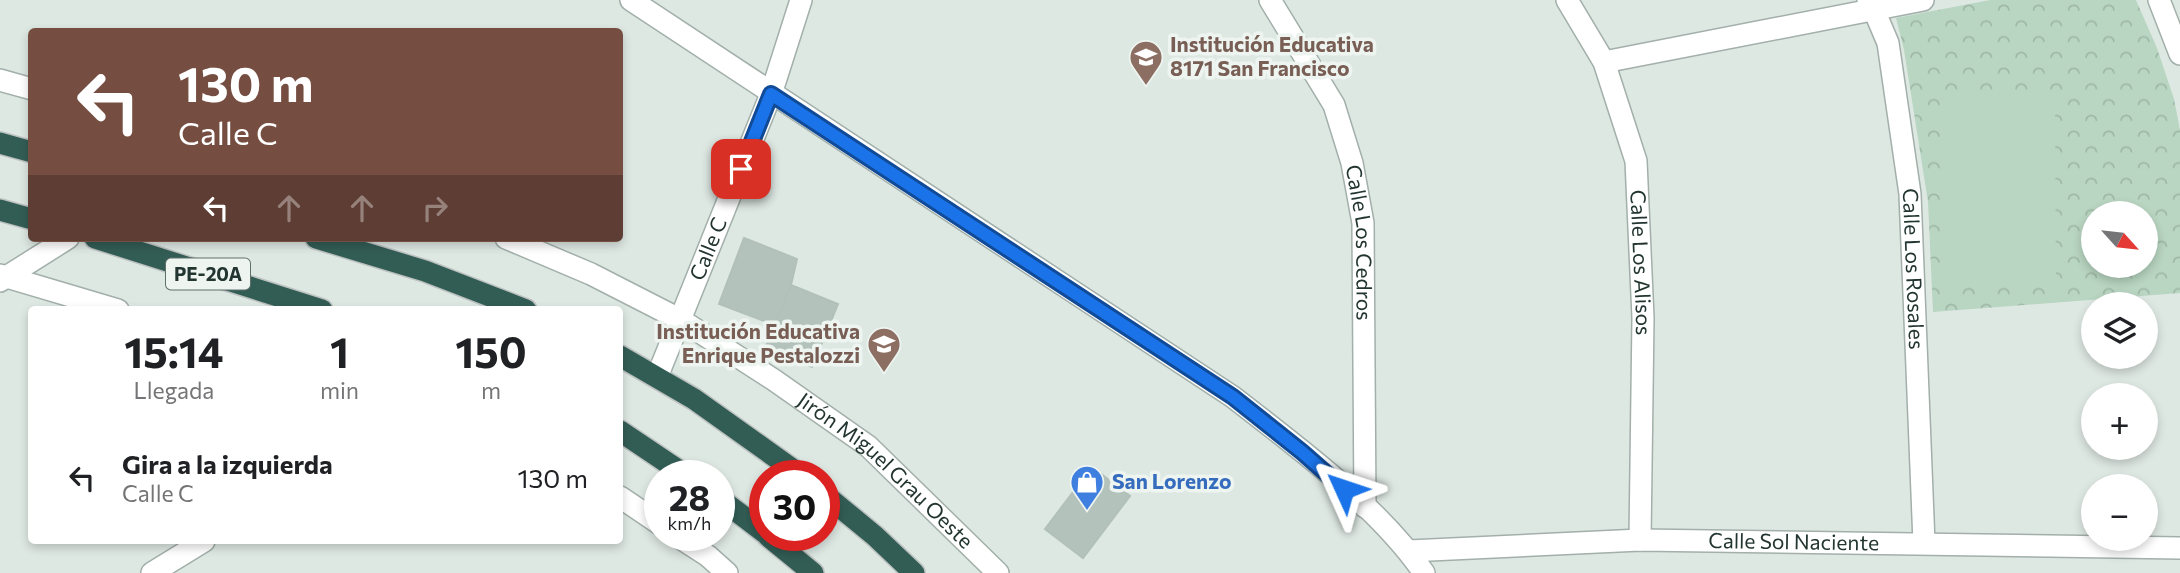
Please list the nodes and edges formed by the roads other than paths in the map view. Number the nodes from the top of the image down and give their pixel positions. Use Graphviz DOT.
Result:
graph roads {
  1 [pos="631,0"];
  2 [pos="801,0"];
  3 [pos="1270,0"];
  4 [pos="1567,0"];
  5 [pos="1923,0"];
  6 [pos="2159,0"];
  7 [pos="1871,5"];
  8 [pos="2180,54"];
  9 [pos="1604,62"];
  10 [pos="0,80"];
  11 [pos="28,88"];
  12 [pos="771,94"];
  13 [pos="0,143"];
  14 [pos="28,151"];
  15 [pos="0,210"];
  16 [pos="28,218"];
  17 [pos="61,242"];
  18 [pos="108,242"];
  19 [pos="329,242"];
  20 [pos="516,242"];
  21 [pos="2,278"];
  22 [pos="104,306"];
  23 [pos="309,306"];
  24 [pos="516,306"];
  25 [pos="681,320"];
  26 [pos="623,358"];
  27 [pos="657,377"];
  28 [pos="623,433"];
  29 [pos="663,460"];
  30 [pos="780,460"];
  31 [pos="623,499"];
  32 [pos="840,507"];
  33 [pos="1365,507"];
  34 [pos="735,510"];
  35 [pos="644,513"];
  36 [pos="749,521"];
  37 [pos="1640,540"];
  38 [pos="1924,543"];
  39 [pos="199,544"];
  40 [pos="2180,548"];
  41 [pos="697,551"];
  42 [pos="786,551"];
  43 [pos="1409,551"];
  44 [pos="152,573"];
  45 [pos="727,573"];
  46 [pos="813,573"];
  47 [pos="914,573"];
  48 [pos="998,573"];
  49 [pos="1424,573"];
  1 -- 12 [label="street"];
  2 -- 12 [label="street, Calle C"];
  3 -- 33 [label="street, Calle Los Cedros"];
  4 -- 9 [label="street, Calle Los Alisos"];
  5 -- 7 [label="street"];
  6 -- 8 [label="street"];
  7 -- 9 [label="street"];
  7 -- 38 [label="street, Calle Los Rosales"];
  9 -- 37 [label="street, Calle Los Alisos"];
  10 -- 11 [label="street"];
  12 -- 25 [label="street, Calle C"];
  12 -- 33 [label="street"];
  13 -- 14 [label="highway"];
  15 -- 16 [label="highway"];
  17 -- 21 [label="street"];
  18 -- 23 [label="highway, PE-20A"];
  19 -- 24 [label="highway"];
  20 -- 25 [label="street, Jirón Miguel Grau Oeste"];
  21 -- 22 [label="street"];
  25 -- 27 [label="street, Calle C"];
  25 -- 48 [label="street, Jirón Miguel Grau Oeste"];
  26 -- 27 [label="highway"];
  27 -- 30 [label="highway"];
  28 -- 29 [label="highway"];
  31 -- 35 [label="street"];
  32 -- 47 [label="highway"];
  33 -- 43 [label="street"];
  34 -- 36 [label="highway"];
  37 -- 38 [label="street, Calle Sol Naciente"];
  37 -- 43 [label="street, Calle Sol Naciente"];
  38 -- 40 [label="street, Calle Sol Naciente"];
  39 -- 44 [label="street"];
  41 -- 45 [label="street"];
  42 -- 46 [label="highway"];
  43 -- 49 [label="street"];
}
